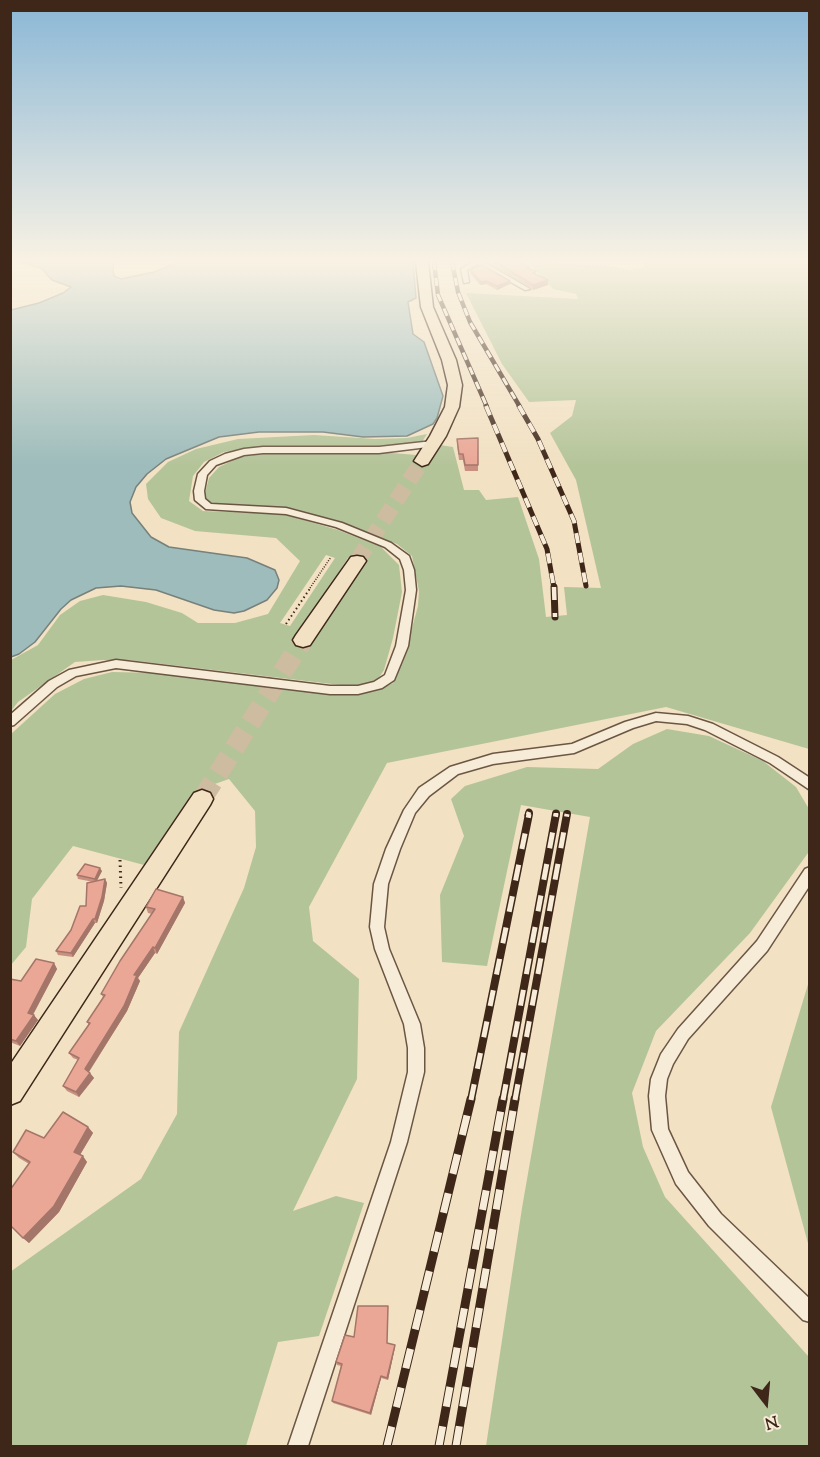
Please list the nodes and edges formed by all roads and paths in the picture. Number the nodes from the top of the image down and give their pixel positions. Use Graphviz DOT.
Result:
graph roads {
  1 [pos="437,330"];
  2 [pos="433,444"];
  3 [pos="422,461"];
  4 [pos="331,557"];
  5 [pos="357,561"];
  6 [pos="286,624"];
  7 [pos="303,640"];
  8 [pos="10,722"];
  9 [pos="810,785"];
  10 [pos="202,799"];
  11 [pos="810,873"];
  12 [pos="10,1091"];
  13 [pos="810,1314"];
  14 [pos="297,1446"];
  1 -- 2 [label="highway"];
  2 -- 3 [label="highway"];
  2 -- 8 [label="street"];
  4 -- 6 [label="path"];
  5 -- 7 [label="highway"];
  9 -- 14 [label="street"];
  10 -- 12 [label="highway"];
  11 -- 13 [label="street"];
}
